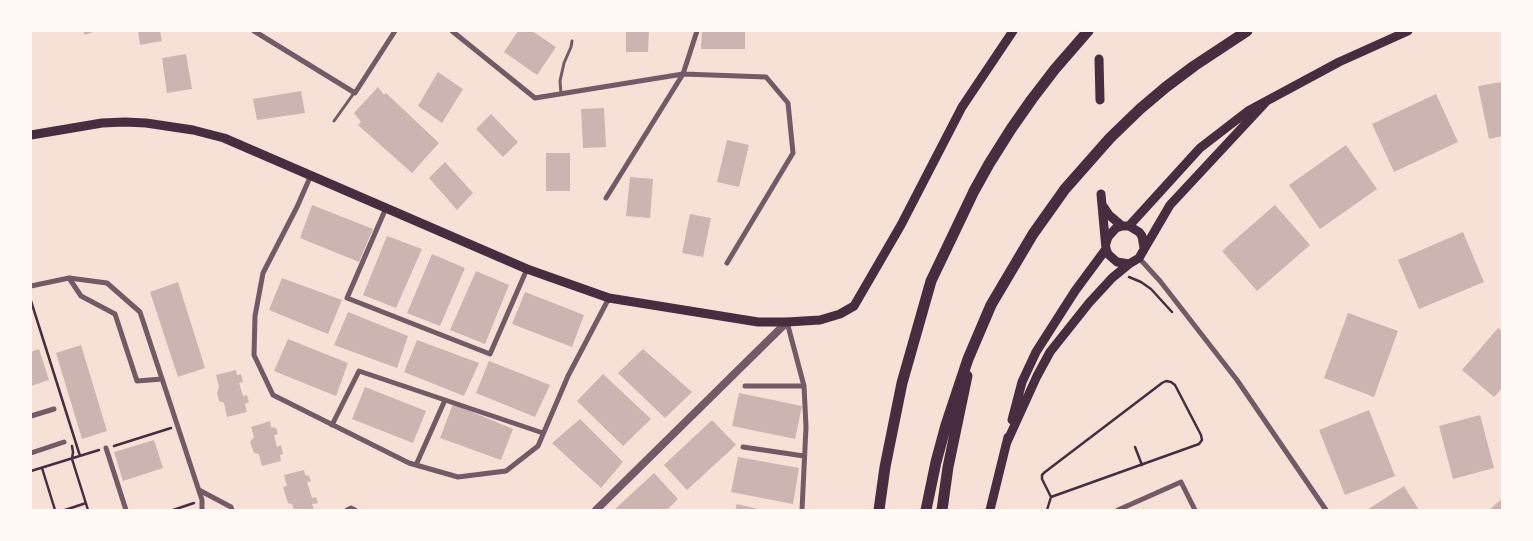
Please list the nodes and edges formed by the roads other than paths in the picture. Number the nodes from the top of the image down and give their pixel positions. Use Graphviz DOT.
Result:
graph roads {
  1 [pos="254,31"];
  2 [pos="395,31"];
  3 [pos="452,31"];
  4 [pos="697,31"];
  5 [pos="1013,31"];
  6 [pos="1088,31"];
  7 [pos="1247,31"];
  8 [pos="1408,31"];
  9 [pos="572,40"];
  10 [pos="1099,59"];
  11 [pos="683,74"];
  12 [pos="355,92"];
  13 [pos="560,94"];
  14 [pos="1100,100"];
  15 [pos="1265,103"];
  16 [pos="334,121"];
  17 [pos="31,134"];
  18 [pos="311,175"];
  19 [pos="606,198"];
  20 [pos="386,207"];
  21 [pos="1126,226"];
  22 [pos="1106,246"];
  23 [pos="1144,248"];
  24 [pos="1139,258"];
  25 [pos="727,264"];
  26 [pos="1129,264"];
  27 [pos="527,269"];
  28 [pos="69,278"];
  29 [pos="31,286"];
  30 [pos="609,298"];
  31 [pos="787,322"];
  32 [pos="968,359"];
  33 [pos="162,379"];
  34 [pos="745,386"];
  35 [pos="804,386"];
  36 [pos="445,400"];
  37 [pos="54,409"];
  38 [pos="31,416"];
  39 [pos="332,425"];
  40 [pos="544,433"];
  41 [pos="64,442"];
  42 [pos="1007,442"];
  43 [pos="743,447"];
  44 [pos="106,448"];
  45 [pos="31,453"];
  46 [pos="804,456"];
  47 [pos="416,465"];
  48 [pos="199,490"];
  49 [pos="126,510"];
  50 [pos="202,510"];
  51 [pos="232,510"];
  52 [pos="347,510"];
  53 [pos="355,510"];
  54 [pos="596,510"];
  55 [pos="802,510"];
  56 [pos="879,510"];
  57 [pos="926,510"];
  58 [pos="942,510"];
  59 [pos="990,510"];
  60 [pos="1118,510"];
  61 [pos="1196,510"];
  62 [pos="1326,510"];
  1 -- 12 [label="street"];
  2 -- 12 [label="street"];
  3 -- 13 [label="street"];
  4 -- 11 [label="street"];
  5 -- 31 [label="main road"];
  6 -- 56 [label="highway"];
  7 -- 32 [label="highway"];
  8 -- 15 [label="main road"];
  9 -- 13 [label="lane"];
  10 -- 14 [label="main road"];
  11 -- 13 [label="street"];
  11 -- 19 [label="street"];
  11 -- 25 [label="street"];
  12 -- 16 [label="lane"];
  15 -- 21 [label="main road"];
  15 -- 23 [label="main road"];
  17 -- 18 [label="main road"];
  18 -- 20 [label="main road"];
  18 -- 39 [label="street"];
  20 -- 27 [label="main road"];
  20 -- 27 [label="street"];
  21 -- 22 [label="main road"];
  21 -- 22 [label="main road"];
  21 -- 23 [label="main road"];
  22 -- 26 [label="main road"];
  22 -- 42 [label="main road"];
  23 -- 24 [label="main road"];
  24 -- 26 [label="main road"];
  24 -- 62 [label="street"];
  26 -- 42 [label="main road"];
  27 -- 30 [label="main road"];
  28 -- 29 [label="street"];
  28 -- 33 [label="street"];
  28 -- 33 [label="street"];
  30 -- 31 [label="main road"];
  30 -- 40 [label="street"];
  31 -- 35 [label="street"];
  31 -- 54 [label="street"];
  32 -- 57 [label="highway"];
  32 -- 58 [label="highway"];
  33 -- 48 [label="street"];
  34 -- 35 [label="street"];
  35 -- 46 [label="street"];
  36 -- 39 [label="street"];
  36 -- 40 [label="street"];
  36 -- 47 [label="street"];
  37 -- 38 [label="street"];
  39 -- 47 [label="street"];
  40 -- 47 [label="street"];
  41 -- 45 [label="street"];
  42 -- 59 [label="main road"];
  43 -- 46 [label="street"];
  44 -- 49 [label="street"];
  46 -- 55 [label="street"];
  48 -- 50 [label="street"];
  48 -- 51 [label="street"];
  52 -- 53 [label="street"];
  60 -- 61 [label="street"];
}
